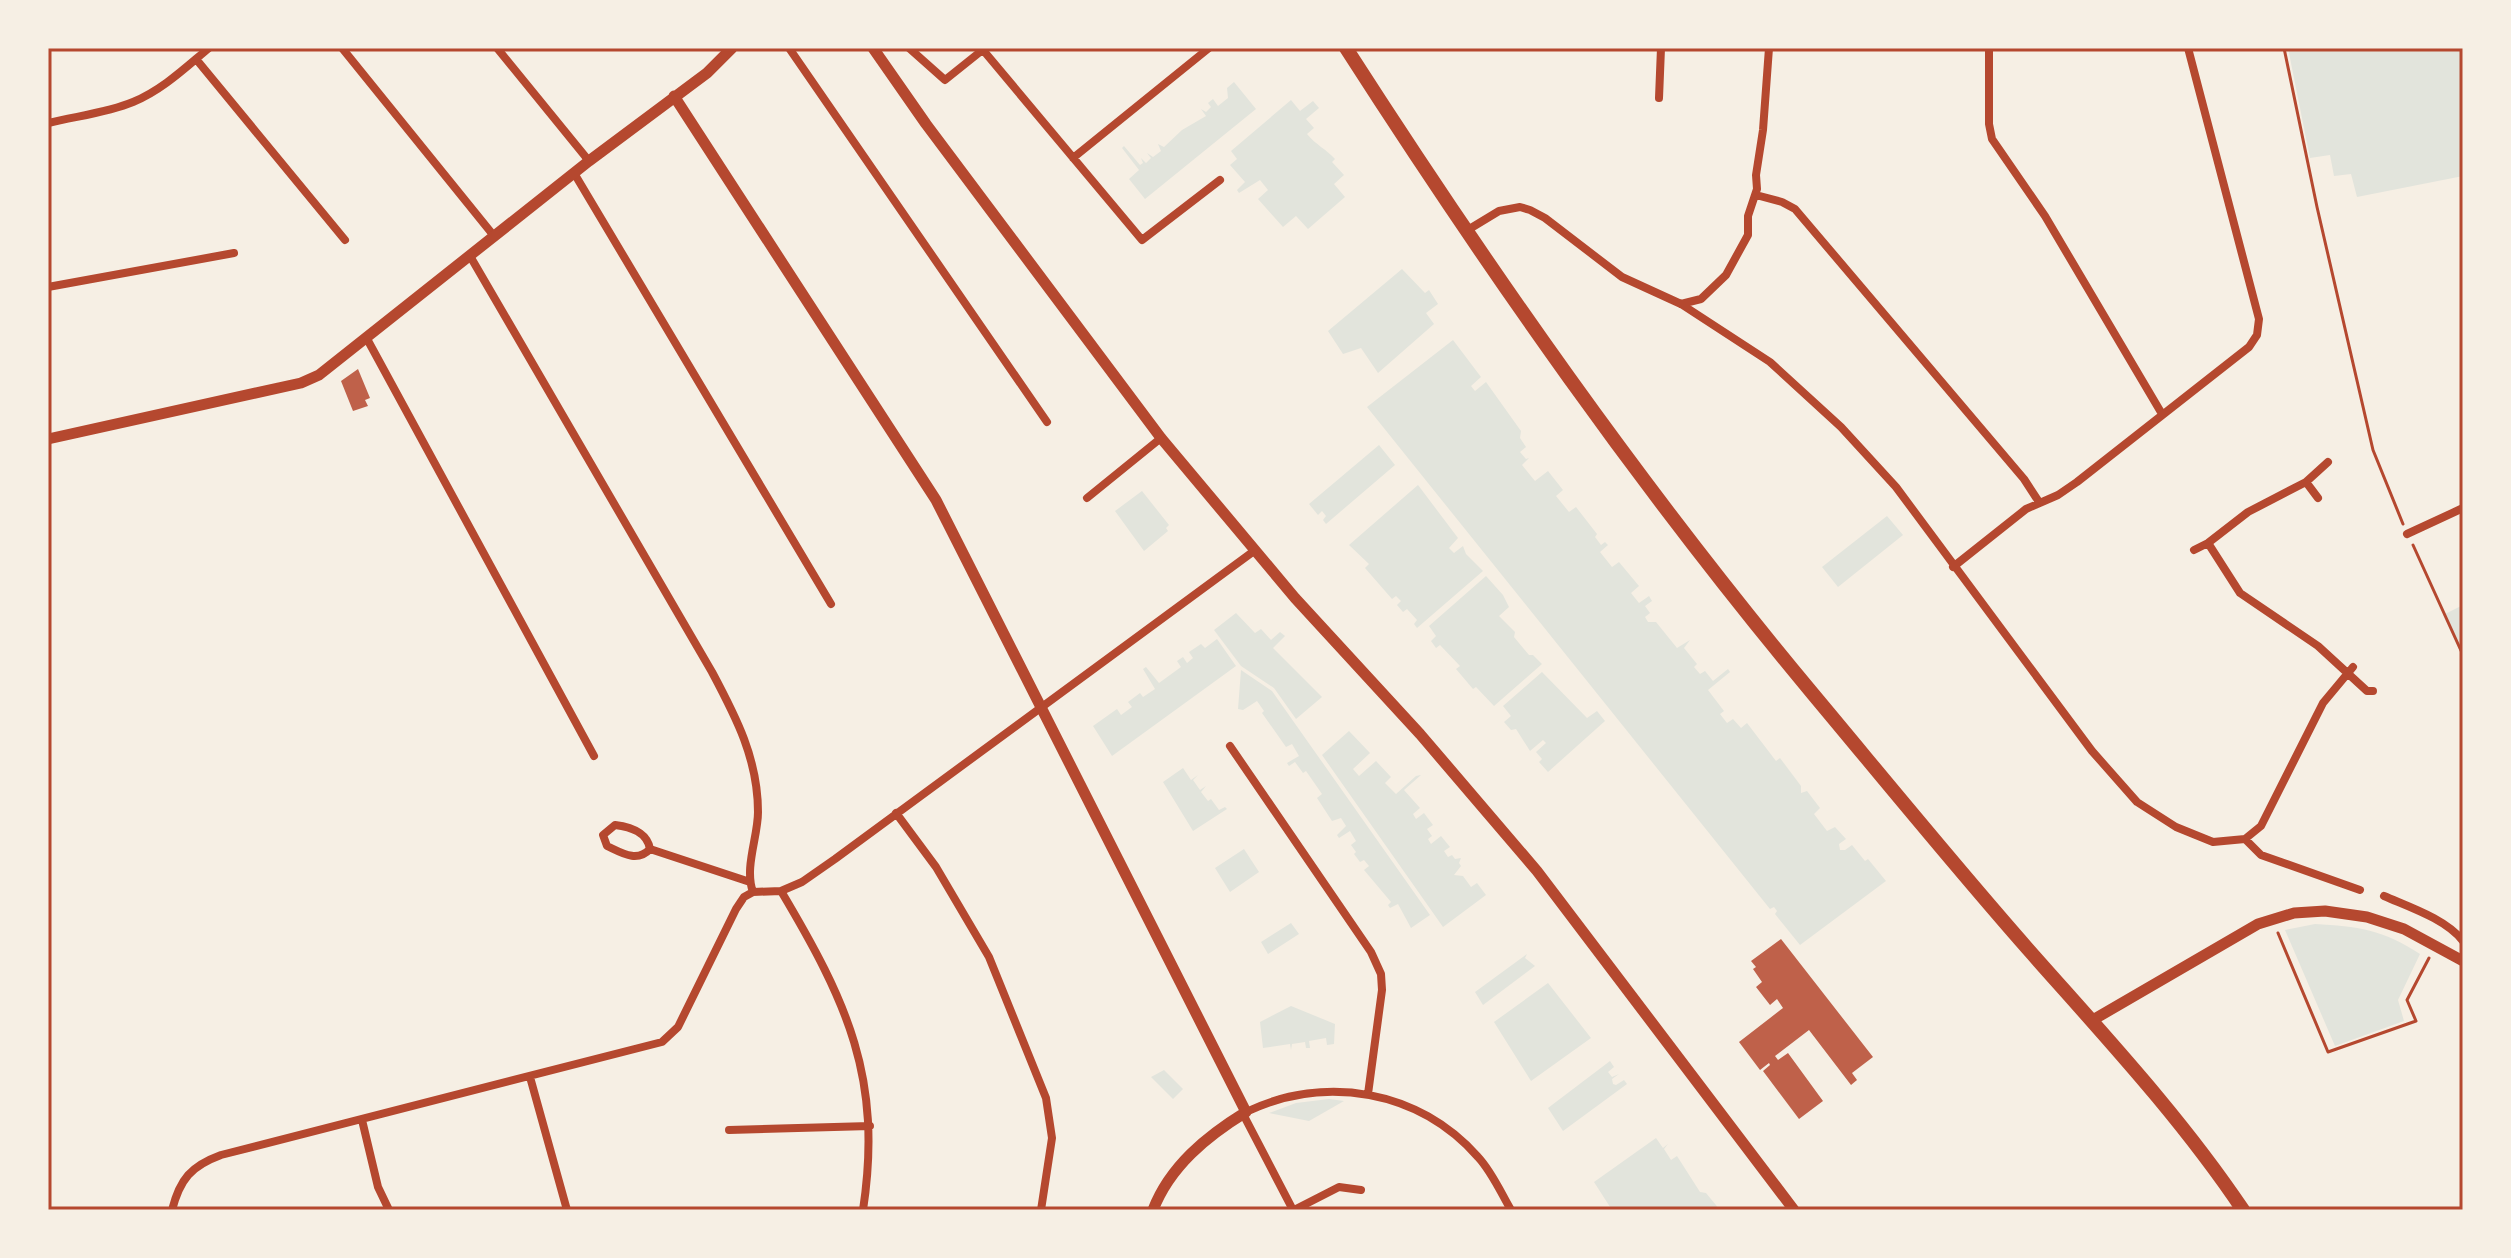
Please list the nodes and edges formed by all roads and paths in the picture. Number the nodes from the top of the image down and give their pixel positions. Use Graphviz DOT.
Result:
graph roads {
  1 [pos="209,48"];
  2 [pos="342,48"];
  3 [pos="497,48"];
  4 [pos="732,48"];
  5 [pos="789,48"];
  6 [pos="873,48"];
  7 [pos="909,48"];
  8 [pos="1209,48"];
  9 [pos="1346,48"];
  10 [pos="1661,48"];
  11 [pos="1769,48"];
  12 [pos="1989,48"];
  13 [pos="2188,48"];
  14 [pos="2284,48"];
  15 [pos="984,49"];
  16 [pos="196,59"];
  17 [pos="674,96"];
  18 [pos="1659,98"];
  19 [pos="48,123"];
  20 [pos="1073,158"];
  21 [pos="589,161"];
  22 [pos="574,173"];
  23 [pos="1220,180"];
  24 [pos="1756,195"];
  25 [pos="1466,231"];
  26 [pos="494,236"];
  27 [pos="345,240"];
  28 [pos="234,253"];
  29 [pos="470,256"];
  30 [pos="48,287"];
  31 [pos="1681,304"];
  32 [pos="366,337"];
  33 [pos="2162,414"];
  34 [pos="1047,422"];
  35 [pos="1161,438"];
  36 [pos="48,439"];
  37 [pos="2328,462"];
  38 [pos="2306,482"];
  39 [pos="1087,498"];
  40 [pos="2318,498"];
  41 [pos="2039,502"];
  42 [pos="2463,508"];
  43 [pos="2407,534"];
  44 [pos="2208,543"];
  45 [pos="2194,550"];
  46 [pos="1254,551"];
  47 [pos="1953,567"];
  48 [pos="831,604"];
  49 [pos="2463,655"];
  50 [pos="2350,670"];
  51 [pos="2373,691"];
  52 [pos="1041,709"];
  53 [pos="1230,746"];
  54 [pos="594,756"];
  55 [pos="896,813"];
  56 [pos="2245,839"];
  57 [pos="650,849"];
  58 [pos="750,882"];
  59 [pos="2360,890"];
  60 [pos="781,891"];
  61 [pos="753,892"];
  62 [pos="2384,896"];
  63 [pos="2272,918"];
  64 [pos="2463,941"];
  65 [pos="2436,946"];
  66 [pos="2463,961"];
  67 [pos="2091,1021"];
  68 [pos="530,1077"];
  69 [pos="1368,1094"];
  70 [pos="1244,1113"];
  71 [pos="362,1120"];
  72 [pos="870,1126"];
  73 [pos="729,1130"];
  74 [pos="1361,1190"];
  75 [pos="172,1210"];
  76 [pos="389,1210"];
  77 [pos="567,1210"];
  78 [pos="863,1210"];
  79 [pos="1041,1210"];
  80 [pos="1153,1210"];
  81 [pos="1293,1210"];
  82 [pos="1511,1210"];
  83 [pos="1794,1210"];
  84 [pos="2243,1210"];
  1 -- 16 [label="street"];
  2 -- 26 [label="street"];
  3 -- 21 [label="street"];
  4 -- 17 [label="street"];
  5 -- 34 [label="street"];
  6 -- 35 [label="street"];
  7 -- 15 [label="street"];
  8 -- 20 [label="street"];
  9 -- 25 [label="main road"];
  10 -- 18 [label="street"];
  11 -- 24 [label="street"];
  12 -- 33 [label="street"];
  13 -- 33 [label="street"];
  14 -- 43 [label="path"];
  15 -- 20 [label="street"];
  16 -- 19 [label="street"];
  16 -- 27 [label="street"];
  17 -- 21 [label="street"];
  17 -- 52 [label="street"];
  20 -- 23 [label="street"];
  21 -- 22 [label="street"];
  22 -- 26 [label="street"];
  22 -- 48 [label="street"];
  24 -- 31 [label="street"];
  24 -- 41 [label="street"];
  25 -- 31 [label="street"];
  25 -- 67 [label="main road"];
  26 -- 29 [label="street"];
  28 -- 30 [label="street"];
  29 -- 32 [label="street"];
  29 -- 58 [label="street"];
  31 -- 47 [label="street"];
  32 -- 36 [label="street"];
  32 -- 54 [label="street"];
  33 -- 41 [label="street"];
  35 -- 39 [label="street"];
  35 -- 46 [label="street"];
  37 -- 38 [label="street"];
  38 -- 40 [label="street"];
  38 -- 44 [label="street"];
  41 -- 47 [label="street"];
  42 -- 43 [label="street"];
  43 -- 49 [label="path"];
  44 -- 45 [label="street"];
  44 -- 50 [label="street"];
  46 -- 52 [label="street"];
  46 -- 83 [label="street"];
  47 -- 56 [label="street"];
  50 -- 51 [label="street"];
  50 -- 56 [label="street"];
  52 -- 55 [label="street"];
  52 -- 70 [label="street"];
  53 -- 69 [label="street"];
  55 -- 60 [label="street"];
  55 -- 79 [label="street"];
  56 -- 59 [label="street"];
  57 -- 57 [label="street"];
  57 -- 58 [label="street"];
  58 -- 61 [label="street"];
  60 -- 61 [label="street"];
  60 -- 72 [label="street"];
  61 -- 68 [label="street"];
  62 -- 64 [label="street"];
  63 -- 65 [label="street"];
  63 -- 65 [label="path"];
  63 -- 67 [label="street"];
  65 -- 66 [label="street"];
  67 -- 84 [label="main road"];
  68 -- 71 [label="street"];
  68 -- 77 [label="street"];
  69 -- 70 [label="street"];
  69 -- 82 [label="street"];
  70 -- 80 [label="street"];
  70 -- 81 [label="street"];
  71 -- 75 [label="street"];
  71 -- 76 [label="street"];
  72 -- 73 [label="street"];
  72 -- 78 [label="street"];
  74 -- 81 [label="street"];
}
